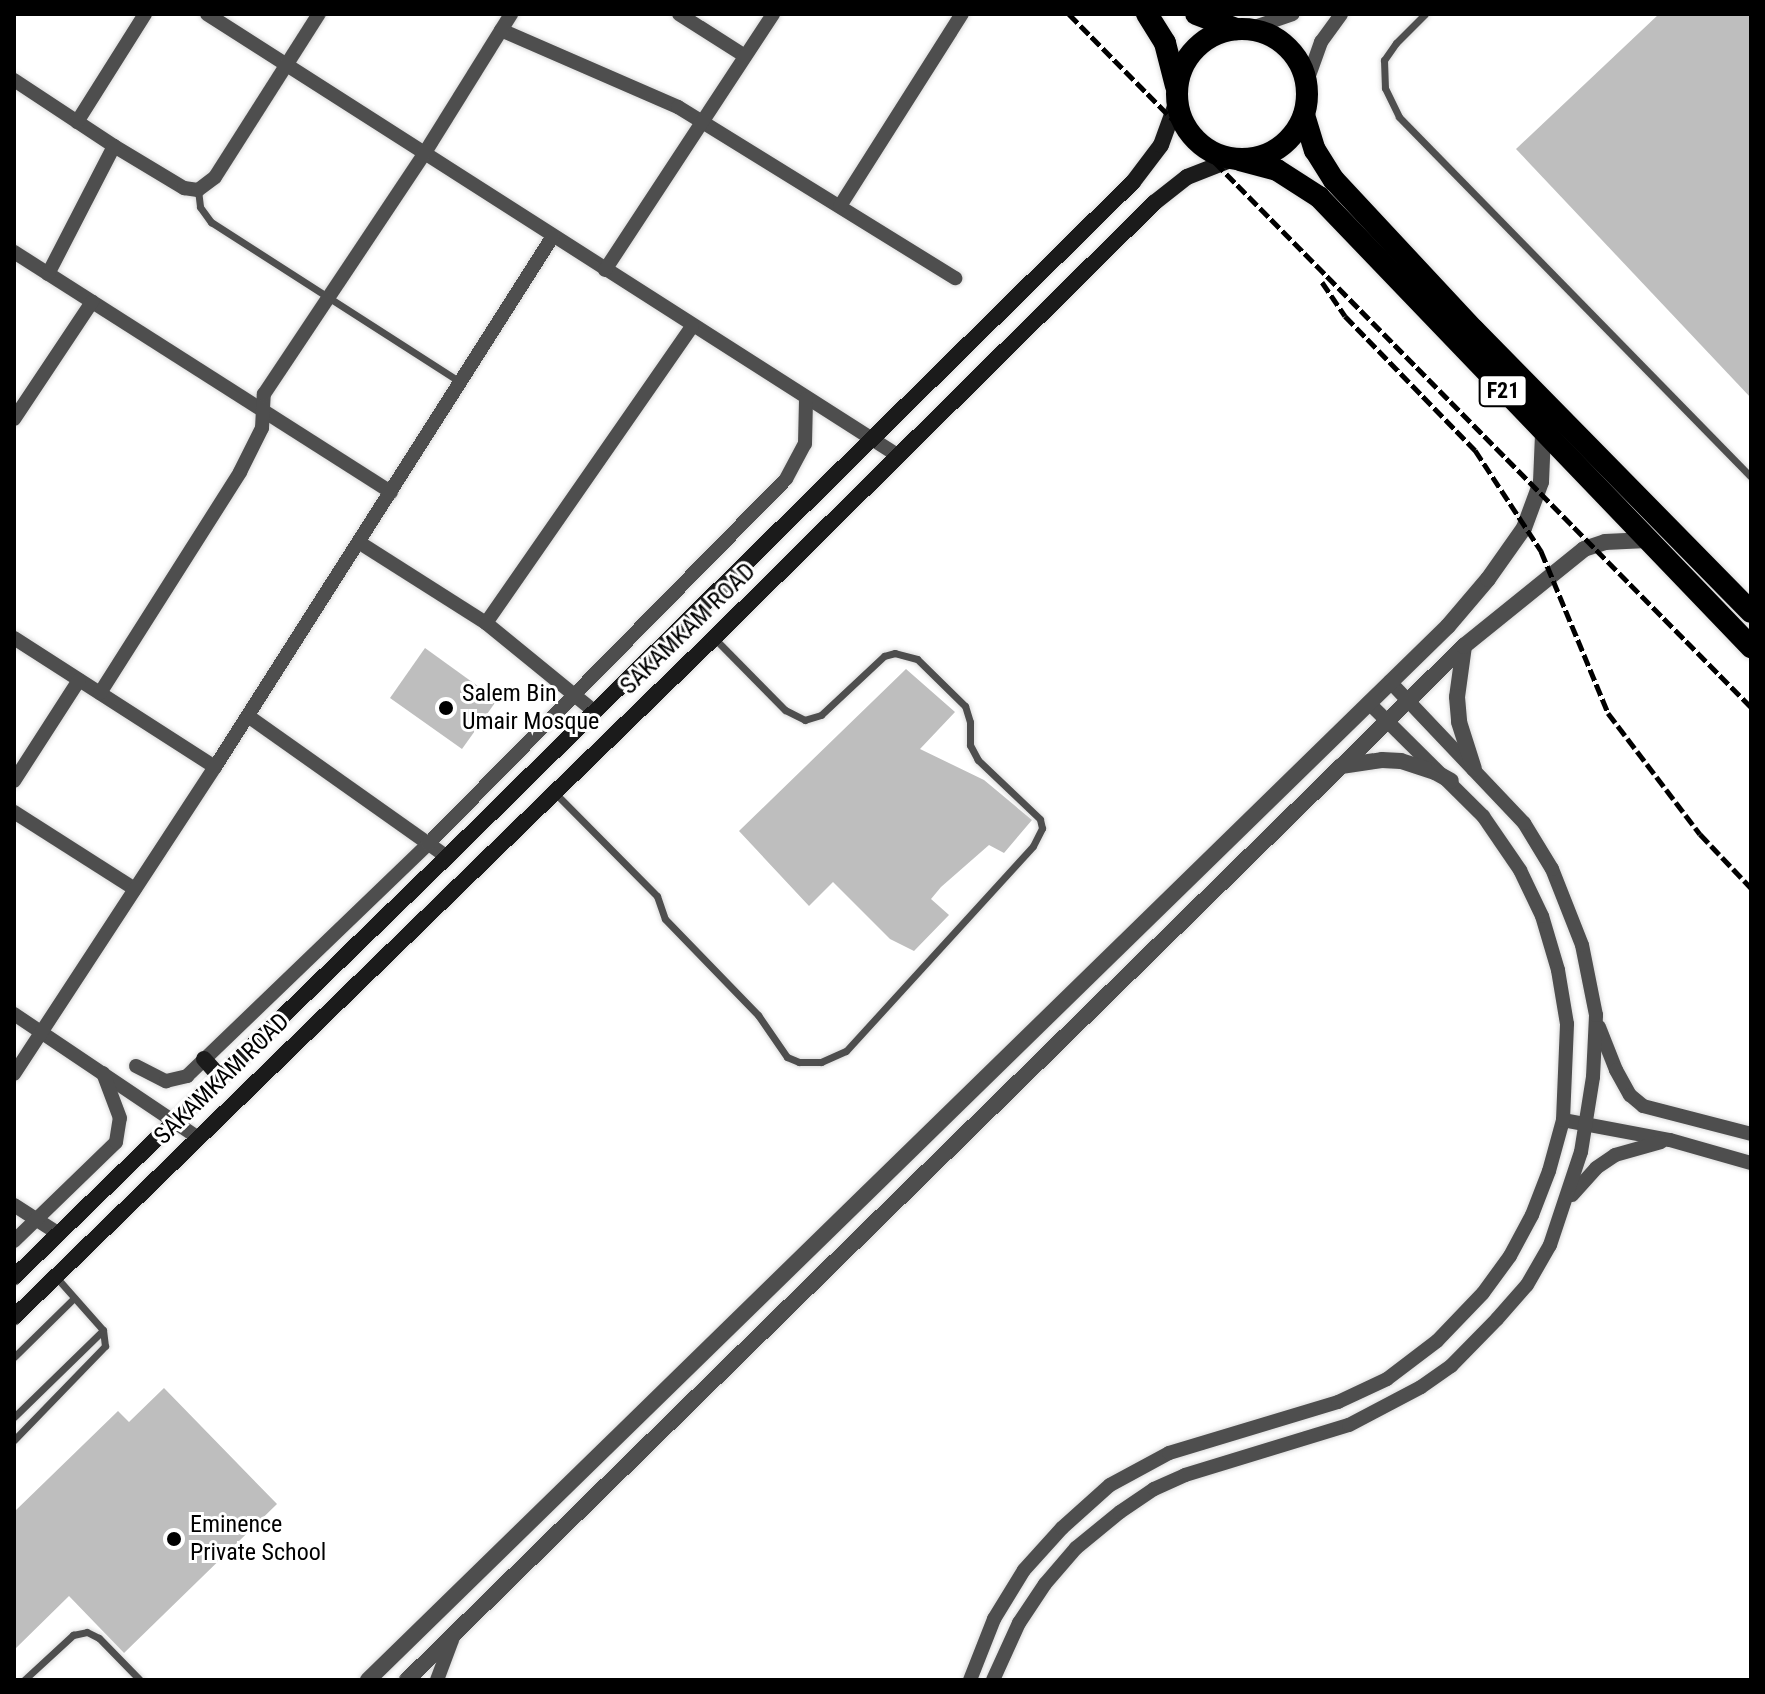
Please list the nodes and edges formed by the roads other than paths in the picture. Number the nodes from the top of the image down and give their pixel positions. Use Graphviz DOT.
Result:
graph roads {
  1 [pos="145,14"];
  2 [pos="207,14"];
  3 [pos="319,14"];
  4 [pos="511,14"];
  5 [pos="679,14"];
  6 [pos="773,14"];
  7 [pos="962,14"];
  8 [pos="1147,14"];
  9 [pos="1196,14"];
  10 [pos="1293,14"];
  11 [pos="1341,14"];
  12 [pos="1425,14"];
  13 [pos="1243,29"];
  14 [pos="501,30"];
  15 [pos="745,56"];
  16 [pos="287,65"];
  17 [pos="14,80"];
  18 [pos="1306,84"];
  19 [pos="1176,96"];
  20 [pos="1304,115"];
  21 [pos="77,122"];
  22 [pos="702,122"];
  23 [pos="114,146"];
  24 [pos="424,154"];
  25 [pos="1236,159"];
  26 [pos="198,190"];
  27 [pos="840,206"];
  28 [pos="553,236"];
  29 [pos="14,252"];
  30 [pos="605,270"];
  31 [pos="48,274"];
  32 [pos="955,278"];
  33 [pos="328,297"];
  34 [pos="92,302"];
  35 [pos="692,327"];
  36 [pos="460,382"];
  37 [pos="806,399"];
  38 [pos="263,412"];
  39 [pos="14,419"];
  40 [pos="1543,434"];
  41 [pos="870,437"];
  42 [pos="897,455"];
  43 [pos="1751,477"];
  44 [pos="391,492"];
  45 [pos="1647,540"];
  46 [pos="360,543"];
  47 [pos="1751,612"];
  48 [pos="486,623"];
  49 [pos="14,638"];
  50 [pos="714,638"];
  51 [pos="1464,646"];
  52 [pos="1751,647"];
  53 [pos="79,680"];
  54 [pos="1390,682"];
  55 [pos="100,693"];
  56 [pos="576,695"];
  57 [pos="1409,701"];
  58 [pos="1369,703"];
  59 [pos="595,712"];
  60 [pos="248,716"];
  61 [pos="1388,721"];
  62 [pos="215,767"];
  63 [pos="1339,767"];
  64 [pos="1474,769"];
  65 [pos="14,781"];
  66 [pos="1451,781"];
  67 [pos="555,792"];
  68 [pos="14,812"];
  69 [pos="428,844"];
  70 [pos="447,857"];
  71 [pos="135,889"];
  72 [pos="14,1014"];
  73 [pos="1596,1015"];
  74 [pos="42,1032"];
  75 [pos="204,1059"];
  76 [pos="136,1066"];
  77 [pos="103,1073"];
  78 [pos="14,1074"];
  79 [pos="220,1077"];
  80 [pos="1563,1120"];
  81 [pos="175,1122"];
  82 [pos="1588,1126"];
  83 [pos="1751,1134"];
  84 [pos="197,1137"];
  85 [pos="1670,1140"];
  86 [pos="1751,1163"];
  87 [pos="14,1205"];
  88 [pos="1562,1208"];
  89 [pos="37,1219"];
  90 [pos="59,1234"];
  91 [pos="14,1241"];
  92 [pos="55,1276"];
  93 [pos="14,1277"];
  94 [pos="74,1298"];
  95 [pos="14,1317"];
  96 [pos="103,1330"];
  97 [pos="14,1357"];
  98 [pos="14,1417"];
  99 [pos="14,1440"];
  100 [pos="460,1628"];
  101 [pos="24,1680"];
  102 [pos="140,1680"];
  103 [pos="368,1680"];
  104 [pos="407,1680"];
  105 [pos="437,1680"];
  106 [pos="970,1680"];
  107 [pos="993,1680"];
  1 -- 21 [label="street"];
  2 -- 16 [label="street"];
  3 -- 16 [label="street"];
  4 -- 14 [label="street"];
  5 -- 15 [label="street"];
  6 -- 15 [label="street"];
  7 -- 27 [label="street"];
  8 -- 19 [label="highway"];
  9 -- 13 [label="highway"];
  10 -- 13 [label="street"];
  11 -- 18 [label="street"];
  12 -- 43 [label="lane"];
  13 -- 18 [label="highway"];
  13 -- 19 [label="highway"];
  14 -- 22 [label="street"];
  14 -- 24 [label="street"];
  15 -- 22 [label="street"];
  16 -- 24 [label="street"];
  16 -- 26 [label="street"];
  17 -- 21 [label="street"];
  18 -- 20 [label="highway"];
  19 -- 25 [label="highway"];
  19 -- 41 [label="main road, SAKAMKAM ROAD"];
  20 -- 25 [label="highway"];
  20 -- 47 [label="highway, F21"];
  21 -- 23 [label="street"];
  22 -- 27 [label="street"];
  22 -- 30 [label="street"];
  23 -- 26 [label="street"];
  23 -- 31 [label="street"];
  24 -- 28 [label="street"];
  24 -- 33 [label="street"];
  25 -- 40 [label="highway, F21"];
  25 -- 42 [label="main road, SAKAMKAM ROAD"];
  26 -- 33 [label="lane"];
  27 -- 32 [label="street"];
  28 -- 30 [label="street"];
  28 -- 36 [label="street"];
  29 -- 31 [label="street"];
  30 -- 35 [label="street"];
  31 -- 34 [label="street"];
  33 -- 36 [label="lane"];
  33 -- 38 [label="street"];
  34 -- 38 [label="street"];
  34 -- 39 [label="street"];
  35 -- 37 [label="street"];
  35 -- 48 [label="street"];
  36 -- 44 [label="street"];
  37 -- 41 [label="street"];
  37 -- 56 [label="street"];
  38 -- 44 [label="street"];
  38 -- 55 [label="street"];
  40 -- 45 [label="highway, F21"];
  40 -- 54 [label="street"];
  41 -- 42 [label="street"];
  41 -- 59 [label="main road, SAKAMKAM ROAD"];
  42 -- 50 [label="main road, SAKAMKAM ROAD"];
  44 -- 46 [label="street"];
  45 -- 51 [label="street"];
  45 -- 52 [label="highway, F21"];
  46 -- 48 [label="street"];
  46 -- 60 [label="street"];
  48 -- 56 [label="street"];
  49 -- 53 [label="street"];
  50 -- 67 [label="main road, SAKAMKAM ROAD"];
  50 -- 67 [label="lane"];
  51 -- 57 [label="street"];
  51 -- 64 [label="street"];
  53 -- 55 [label="street"];
  53 -- 65 [label="street"];
  54 -- 57 [label="street"];
  54 -- 58 [label="street"];
  55 -- 62 [label="street"];
  56 -- 59 [label="street"];
  56 -- 69 [label="street"];
  57 -- 61 [label="street"];
  57 -- 64 [label="street"];
  58 -- 61 [label="street"];
  58 -- 103 [label="street"];
  59 -- 70 [label="main road, SAKAMKAM ROAD"];
  60 -- 62 [label="street"];
  60 -- 69 [label="street"];
  61 -- 63 [label="street"];
  61 -- 66 [label="street"];
  62 -- 71 [label="street"];
  63 -- 66 [label="street"];
  63 -- 100 [label="street"];
  64 -- 73 [label="street"];
  66 -- 80 [label="street"];
  67 -- 84 [label="main road, SAKAMKAM ROAD"];
  68 -- 71 [label="street"];
  69 -- 70 [label="street"];
  69 -- 75 [label="street"];
  70 -- 79 [label="main road, SAKAMKAM ROAD"];
  71 -- 74 [label="street"];
  72 -- 74 [label="street"];
  73 -- 82 [label="street"];
  73 -- 83 [label="street"];
  74 -- 77 [label="street"];
  74 -- 78 [label="street"];
  75 -- 76 [label="street"];
  75 -- 79 [label="main road"];
  77 -- 81 [label="street"];
  77 -- 89 [label="street"];
  79 -- 81 [label="main road, SAKAMKAM ROAD"];
  80 -- 82 [label="street"];
  80 -- 106 [label="street"];
  81 -- 84 [label="street"];
  81 -- 90 [label="main road, SAKAMKAM ROAD"];
  82 -- 85 [label="street"];
  82 -- 88 [label="street"];
  84 -- 92 [label="main road, SAKAMKAM ROAD"];
  85 -- 86 [label="street"];
  85 -- 88 [label="street"];
  87 -- 89 [label="street"];
  88 -- 107 [label="street"];
  89 -- 90 [label="street"];
  89 -- 91 [label="street"];
  90 -- 93 [label="main road, SAKAMKAM ROAD"];
  92 -- 94 [label="lane"];
  92 -- 95 [label="main road, SAKAMKAM ROAD"];
  94 -- 96 [label="lane"];
  94 -- 97 [label="lane"];
  96 -- 98 [label="lane"];
  96 -- 99 [label="lane"];
  100 -- 104 [label="street"];
  100 -- 105 [label="street"];
  101 -- 102 [label="lane"];
}
